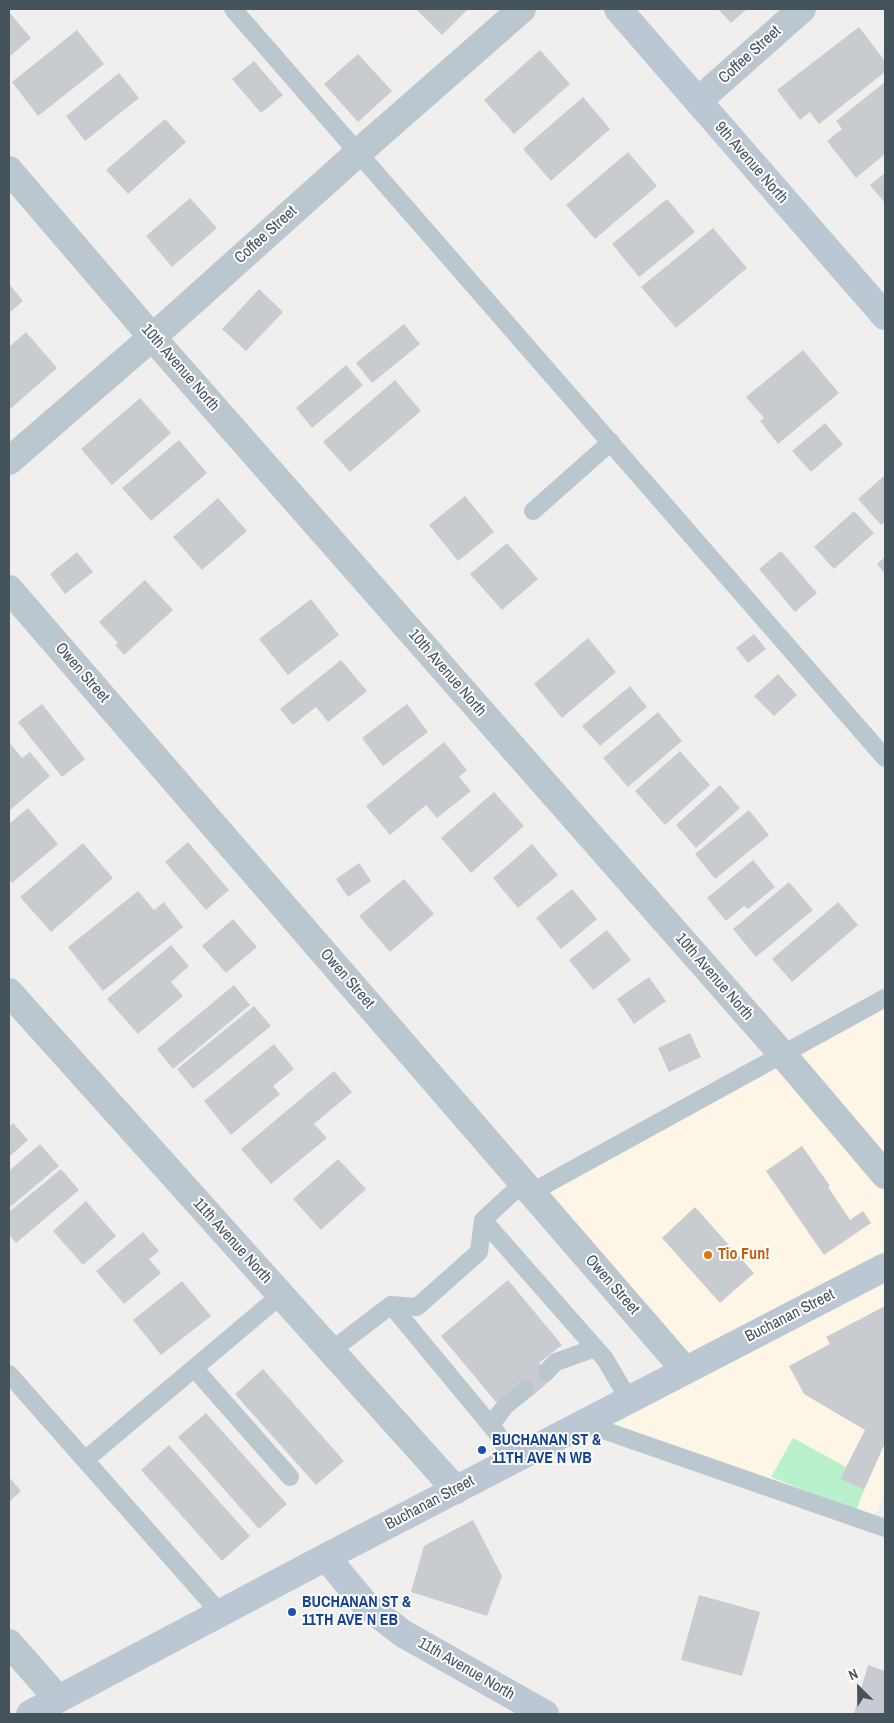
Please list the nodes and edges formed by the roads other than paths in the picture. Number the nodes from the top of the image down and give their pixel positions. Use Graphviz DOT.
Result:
graph roads {
  1 [pos="233,9"];
  2 [pos="522,9"];
  3 [pos="618,9"];
  4 [pos="802,9"];
  5 [pos="698,101"];
  6 [pos="359,152"];
  7 [pos="9,170"];
  8 [pos="885,316"];
  9 [pos="152,337"];
  10 [pos="610,442"];
  11 [pos="9,461"];
  12 [pos="533,511"];
  13 [pos="9,589"];
  14 [pos="885,758"];
  15 [pos="9,992"];
  16 [pos="885,998"];
  17 [pos="783,1055"];
  18 [pos="885,1174"];
  19 [pos="528,1188"];
  20 [pos="483,1220"];
  21 [pos="885,1267"];
  22 [pos="281,1295"];
  23 [pos="390,1304"];
  24 [pos="595,1348"];
  25 [pos="331,1351"];
  26 [pos="194,1368"];
  27 [pos="685,1370"];
  28 [pos="546,1372"];
  29 [pos="9,1374"];
  30 [pos="526,1389"];
  31 [pos="629,1400"];
  32 [pos="583,1423"];
  33 [pos="491,1425"];
  34 [pos="85,1460"];
  35 [pos="512,1460"];
  36 [pos="290,1477"];
  37 [pos="456,1490"];
  38 [pos="885,1528"];
  39 [pos="326,1557"];
  40 [pos="221,1614"];
  41 [pos="9,1643"];
  42 [pos="58,1699"];
  43 [pos="527,1710"];
  44 [pos="30,1714"];
  1 -- 6 [label="lane"];
  2 -- 6 [label="street, Coffee Street"];
  3 -- 5 [label="street, 9th Avenue North"];
  4 -- 5 [label="street, Coffee Street"];
  5 -- 8 [label="street, 9th Avenue North"];
  6 -- 9 [label="street, Coffee Street"];
  6 -- 10 [label="lane"];
  7 -- 9 [label="street, 10th Avenue North"];
  9 -- 11 [label="street, Coffee Street"];
  9 -- 17 [label="street, 10th Avenue North"];
  10 -- 12 [label="lane"];
  10 -- 14 [label="lane"];
  13 -- 19 [label="street, Owen Street"];
  15 -- 22 [label="street, 11th Avenue North"];
  16 -- 17 [label="lane"];
  17 -- 18 [label="street, 10th Avenue North"];
  17 -- 19 [label="lane"];
  19 -- 20 [label="lane"];
  19 -- 27 [label="street, Owen Street"];
  20 -- 23 [label="lane"];
  20 -- 24 [label="lane"];
  21 -- 27 [label="street, Buchanan Street"];
  22 -- 25 [label="street, 11th Avenue North"];
  22 -- 26 [label="lane"];
  23 -- 25 [label="lane"];
  23 -- 33 [label="lane"];
  24 -- 28 [label="lane"];
  24 -- 31 [label="lane"];
  25 -- 37 [label="street, 11th Avenue North"];
  26 -- 34 [label="lane"];
  26 -- 36 [label="lane"];
  27 -- 31 [label="street, Buchanan Street"];
  29 -- 34 [label="lane"];
  30 -- 33 [label="lane"];
  31 -- 32 [label="street, Buchanan Street"];
  32 -- 35 [label="street, Buchanan Street"];
  32 -- 38 [label="lane"];
  33 -- 35 [label="lane"];
  34 -- 40 [label="lane"];
  35 -- 37 [label="street, Buchanan Street"];
  37 -- 39 [label="street, Buchanan Street"];
  39 -- 40 [label="street, Buchanan Street"];
  39 -- 43 [label="street, 11th Avenue North"];
  40 -- 42 [label="street, Buchanan Street"];
  41 -- 42 [label="street"];
  42 -- 44 [label="street, Buchanan Street"];
}
